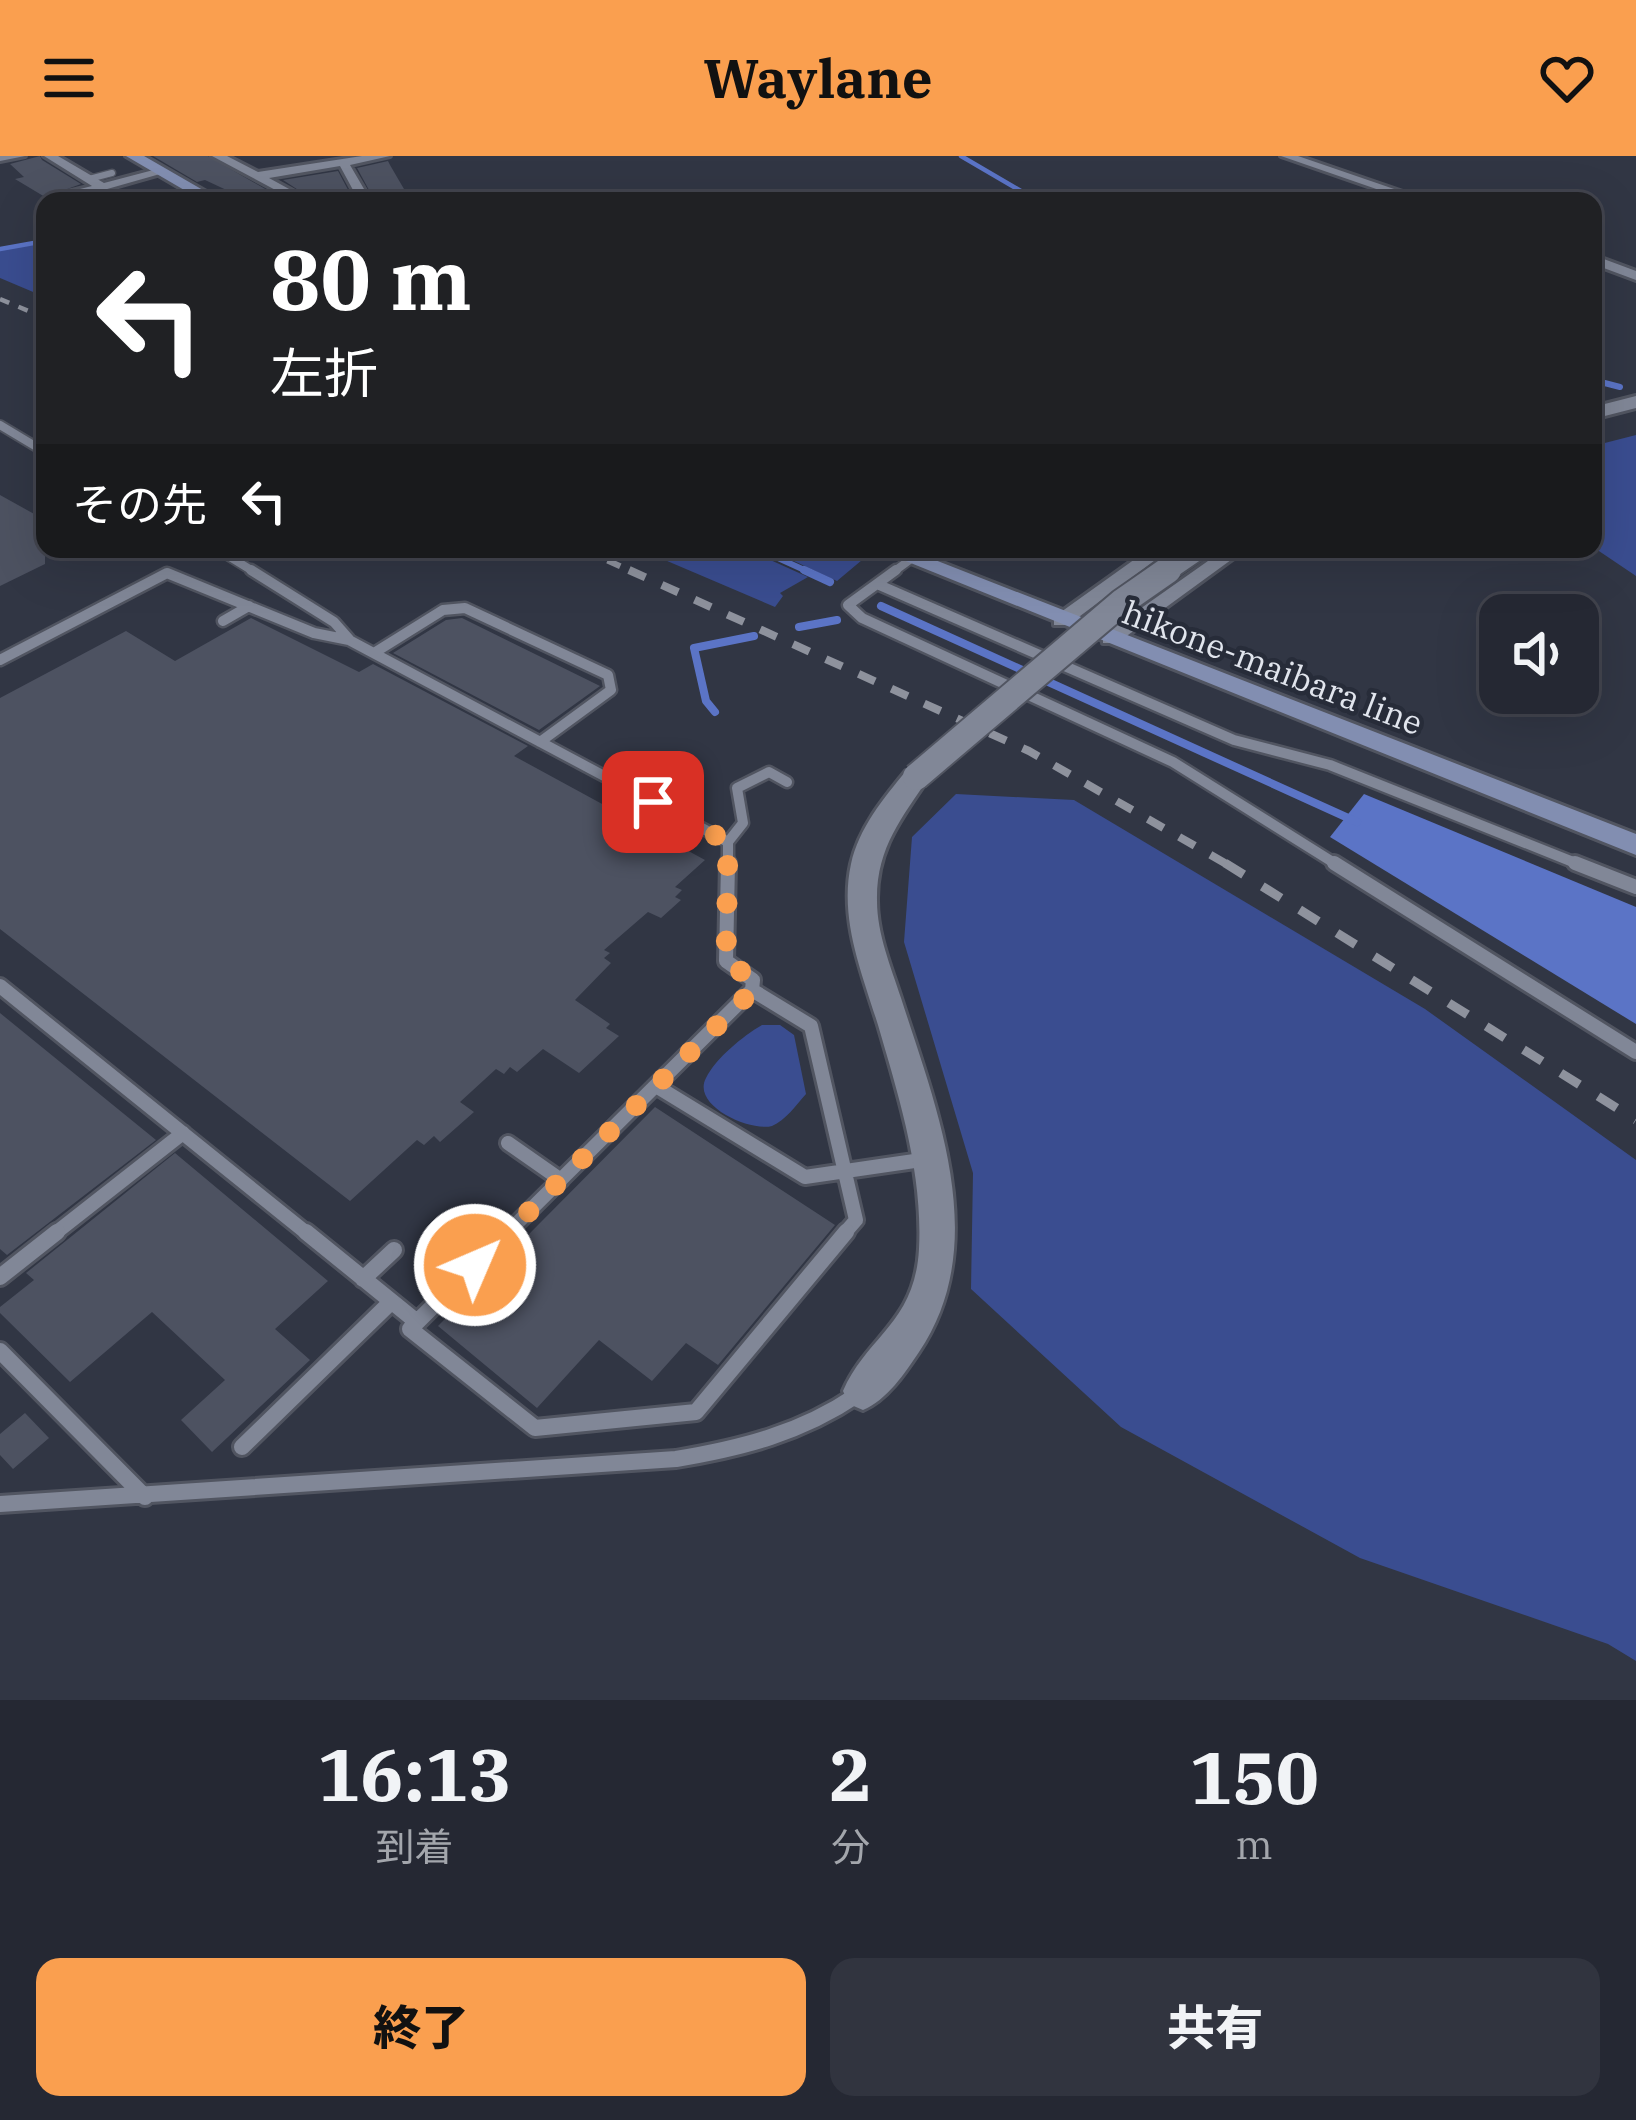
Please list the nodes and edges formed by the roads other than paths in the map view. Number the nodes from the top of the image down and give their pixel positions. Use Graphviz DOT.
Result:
graph roads {
  1 [pos="19,156"];
  2 [pos="50,156"];
  3 [pos="133,156"];
  4 [pos="218,156"];
  5 [pos="384,156"];
  6 [pos="1287,156"];
  7 [pos="0,158"];
  8 [pos="296,163"];
  9 [pos="344,164"];
  10 [pos="161,172"];
  11 [pos="112,173"];
  12 [pos="256,176"];
  13 [pos="88,189"];
  14 [pos="197,192"];
  15 [pos="287,192"];
  16 [pos="360,192"];
  17 [pos="1396,192"];
  18 [pos="1602,262"];
  19 [pos="1636,275"];
  20 [pos="1636,402"];
  21 [pos="1602,411"];
  22 [pos="0,425"];
  23 [pos="36,447"];
  24 [pos="231,558"];
  25 [pos="896,558"];
  26 [pos="909,558"];
  27 [pos="1148,558"];
  28 [pos="1186,558"];
  29 [pos="1225,558"];
  30 [pos="877,584"];
  31 [pos="249,606"];
  32 [pos="223,621"];
  33 [pos="1061,621"];
  34 [pos="1111,639"];
  35 [pos="349,640"];
  36 [pos="374,653"];
  37 [pos="0,660"];
  38 [pos="540,742"];
  39 [pos="787,782"];
  40 [pos="728,842"];
  41 [pos="1636,845"];
  42 [pos="1636,887"];
  43 [pos="0,986"];
  44 [pos="752,991"];
  45 [pos="1636,1052"];
  46 [pos="656,1086"];
  47 [pos="183,1132"];
  48 [pos="508,1143"];
  49 [pos="929,1159"];
  50 [pos="844,1171"];
  51 [pos="561,1180"];
  52 [pos="394,1250"];
  53 [pos="0,1277"];
  54 [pos="363,1279"];
  55 [pos="391,1302"];
  56 [pos="417,1322"];
  57 [pos="0,1352"];
  58 [pos="863,1391"];
  59 [pos="242,1447"];
  60 [pos="146,1497"];
  61 [pos="0,1504"];
  1 -- 7 [label="street"];
  2 -- 13 [label="street"];
  3 -- 10 [label="main road"];
  4 -- 12 [label="street"];
  5 -- 9 [label="street"];
  6 -- 17 [label="street"];
  8 -- 9 [label="street"];
  8 -- 12 [label="street"];
  9 -- 16 [label="street"];
  10 -- 13 [label="street"];
  10 -- 14 [label="main road"];
  11 -- 13 [label="lane"];
  12 -- 15 [label="street"];
  18 -- 19 [label="street"];
  20 -- 21 [label="street"];
  22 -- 23 [label="lane"];
  24 -- 35 [label="lane"];
  25 -- 30 [label="lane"];
  26 -- 33 [label="main road, hikone-maibara line"];
  27 -- 33 [label="street"];
  28 -- 49 [label="street, bridge"];
  29 -- 34 [label="street"];
  30 -- 42 [label="lane"];
  30 -- 45 [label="lane"];
  31 -- 32 [label="lane"];
  31 -- 35 [label="lane"];
  31 -- 37 [label="lane"];
  33 -- 34 [label="main road, hikone-maibara line"];
  34 -- 41 [label="main road, hikone-maibara line"];
  35 -- 36 [label="lane"];
  36 -- 38 [label="lane"];
  36 -- 38 [label="lane"];
  38 -- 40 [label="lane"];
  39 -- 40 [label="lane"];
  40 -- 44 [label="lane"];
  43 -- 47 [label="lane"];
  44 -- 46 [label="lane"];
  44 -- 50 [label="lane"];
  46 -- 50 [label="lane"];
  46 -- 51 [label="lane"];
  47 -- 53 [label="lane"];
  47 -- 54 [label="lane"];
  48 -- 51 [label="lane"];
  49 -- 50 [label="lane"];
  49 -- 58 [label="street"];
  50 -- 56 [label="lane"];
  51 -- 56 [label="lane"];
  52 -- 54 [label="lane"];
  54 -- 55 [label="lane"];
  55 -- 56 [label="lane"];
  55 -- 59 [label="lane"];
  57 -- 60 [label="lane"];
  58 -- 60 [label="lane"];
  60 -- 61 [label="lane"];
}
